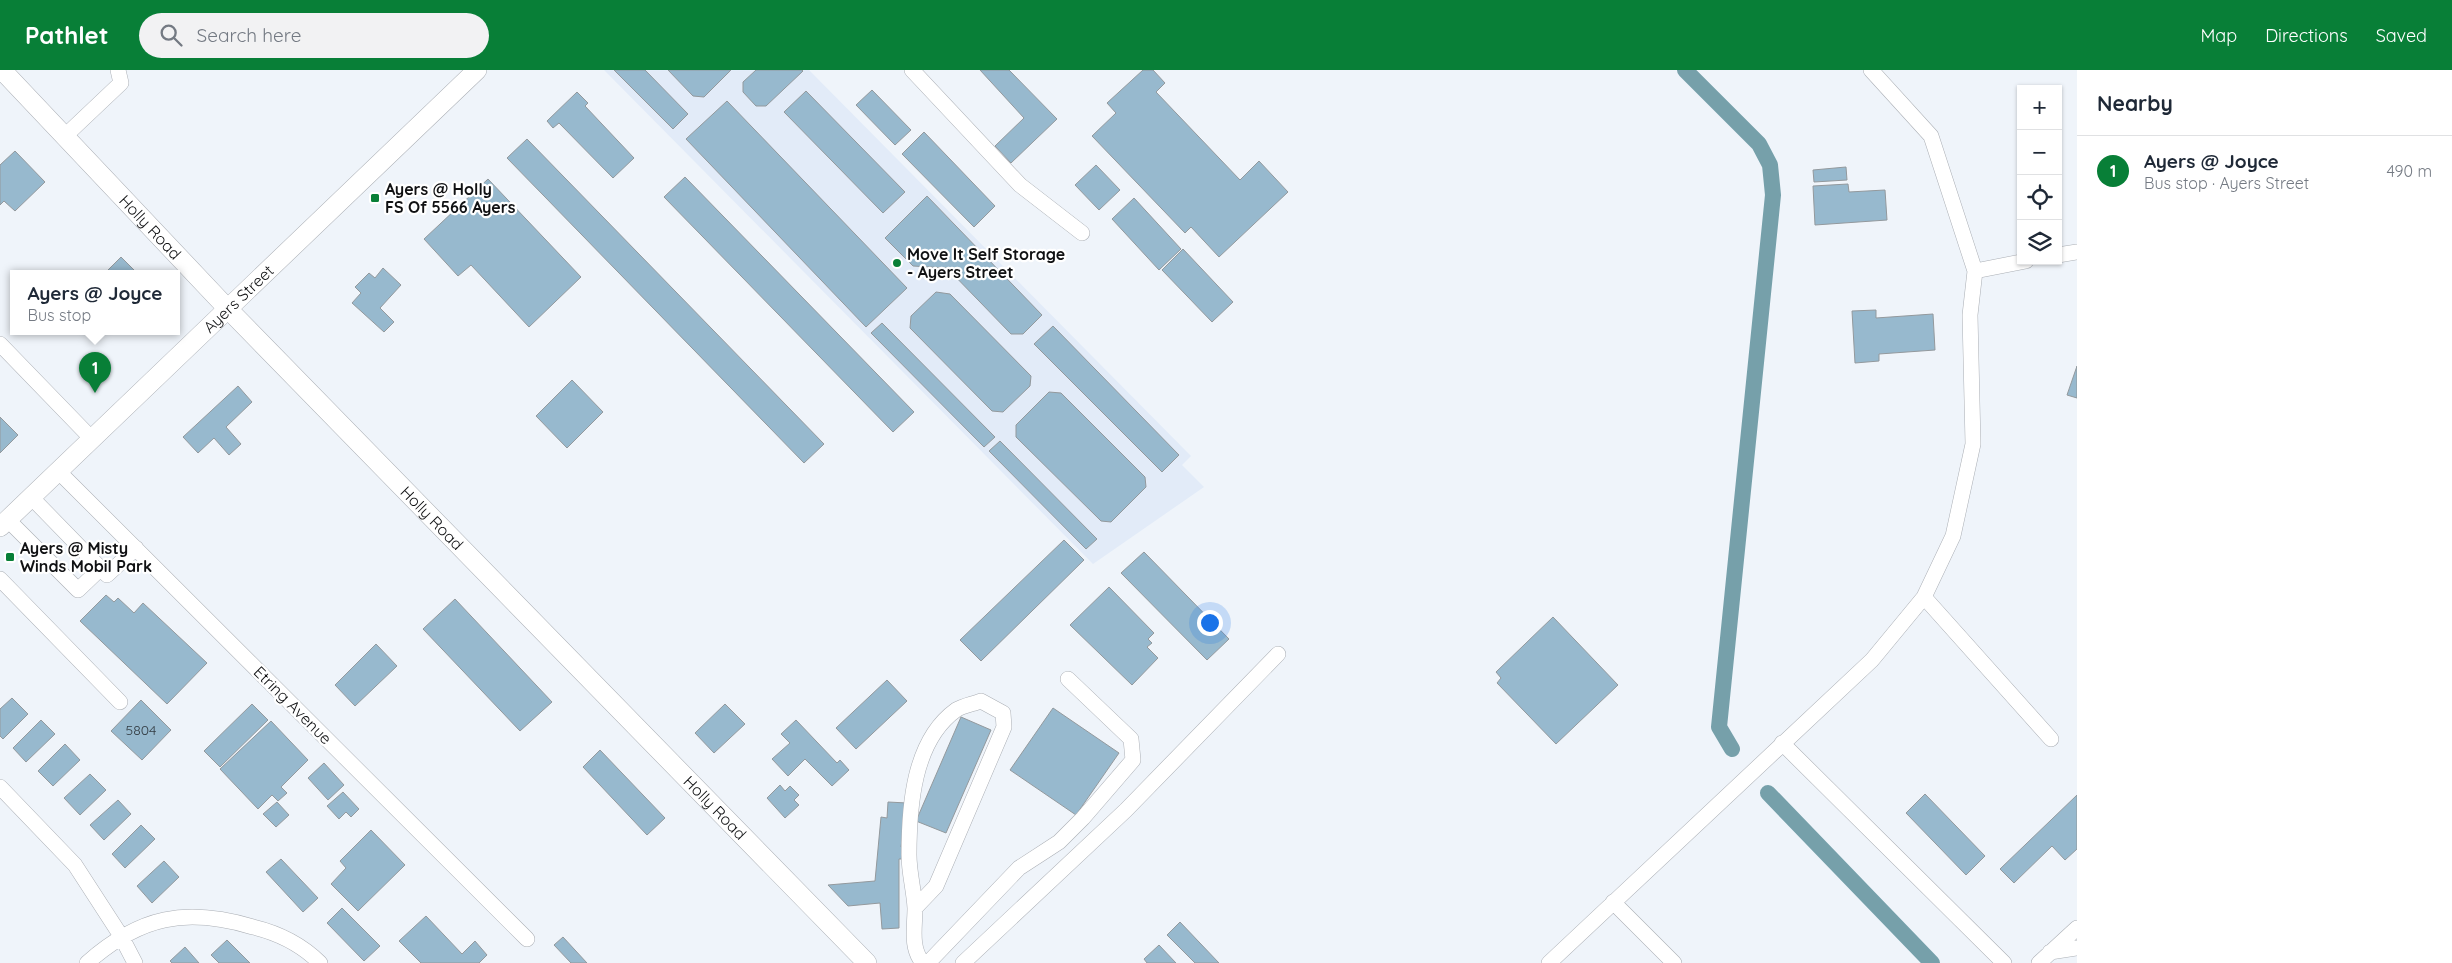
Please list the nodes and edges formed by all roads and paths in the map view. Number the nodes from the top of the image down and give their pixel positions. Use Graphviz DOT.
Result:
graph roads {
  1 [pos="2,70"];
  2 [pos="118,70"];
  3 [pos="477,70"];
  4 [pos="912,70"];
  5 [pos="1871,70"];
  6 [pos="65,136"];
  7 [pos="1082,233"];
  8 [pos="2077,252"];
  9 [pos="2062,254"];
  10 [pos="2017,263"];
  11 [pos="1975,271"];
  12 [pos="227,308"];
  13 [pos="0,344"];
  14 [pos="92,439"];
  15 [pos="58,471"];
  16 [pos="31,497"];
  17 [pos="4,524"];
  18 [pos="136,548"];
  19 [pos="100,569"];
  20 [pos="0,579"];
  21 [pos="1924,597"];
  22 [pos="1278,654"];
  23 [pos="1068,679"];
  24 [pos="120,702"];
  25 [pos="2051,739"];
  26 [pos="1782,743"];
  27 [pos="0,787"];
  28 [pos="1613,902"];
  29 [pos="915,908"];
  30 [pos="2077,928"];
  31 [pos="121,936"];
  32 [pos="527,939"];
  33 [pos="2077,948"];
  34 [pos="2050,952"];
  35 [pos="87,963"];
  36 [pos="135,963"];
  37 [pos="320,963"];
  38 [pos="867,963"];
  39 [pos="923,963"];
  40 [pos="928,963"];
  41 [pos="963,963"];
  42 [pos="1549,963"];
  43 [pos="1674,963"];
  44 [pos="2004,963"];
  45 [pos="2039,963"];
  1 -- 6 [label="main road, Holly Road"];
  2 -- 6 [label="street"];
  3 -- 12 [label="main road, Ayers Street"];
  4 -- 7 [label="street"];
  5 -- 11 [label="street"];
  6 -- 12 [label="main road, Holly Road"];
  8 -- 9 [label="street"];
  10 -- 11 [label="street"];
  11 -- 21 [label="street"];
  12 -- 14 [label="main road, Ayers Street"];
  12 -- 38 [label="main road, Holly Road"];
  13 -- 14 [label="street"];
  14 -- 15 [label="main road, Ayers Street"];
  15 -- 16 [label="main road, Ayers Street"];
  15 -- 18 [label="street, Etring Avenue"];
  16 -- 17 [label="main road, Ayers Street"];
  16 -- 19 [label="street"];
  17 -- 19 [label="street"];
  18 -- 19 [label="street"];
  18 -- 32 [label="street, Etring Avenue"];
  20 -- 24 [label="street"];
  21 -- 25 [label="street"];
  21 -- 26 [label="street"];
  22 -- 41 [label="street"];
  23 -- 40 [label="street"];
  26 -- 28 [label="street"];
  26 -- 44 [label="street"];
  27 -- 31 [label="street"];
  28 -- 42 [label="street"];
  28 -- 43 [label="street"];
  29 -- 29 [label="street"];
  29 -- 39 [label="street"];
  30 -- 34 [label="street"];
  31 -- 35 [label="street"];
  31 -- 36 [label="street"];
  31 -- 37 [label="street"];
  33 -- 34 [label="street"];
  34 -- 45 [label="street"];
}
